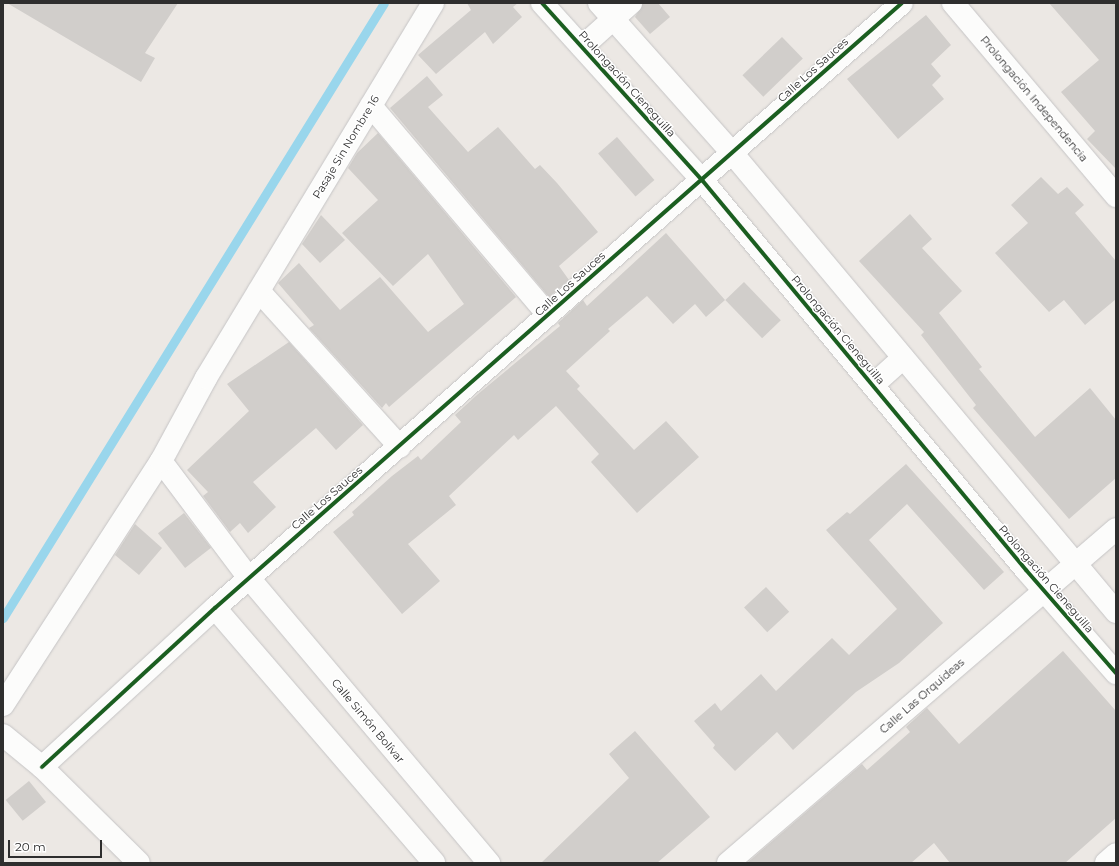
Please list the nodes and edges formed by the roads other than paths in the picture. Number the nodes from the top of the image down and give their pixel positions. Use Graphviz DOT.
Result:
graph roads {
  1 [pos="433,3"];
  2 [pos="542,3"];
  3 [pos="599,3"];
  4 [pos="631,3"];
  5 [pos="902,3"];
  6 [pos="953,3"];
  7 [pos="614,19"];
  8 [pos="582,47"];
  9 [pos="370,106"];
  10 [pos="733,154"];
  11 [pos="702,180"];
  12 [pos="1116,196"];
  13 [pos="259,291"];
  14 [pos="548,315"];
  15 [pos="903,358"];
  16 [pos="872,385"];
  17 [pos="400,447"];
  18 [pos="161,461"];
  19 [pos="1116,529"];
  20 [pos="1074,563"];
  21 [pos="249,578"];
  22 [pos="1045,591"];
  23 [pos="215,608"];
  24 [pos="1116,612"];
  25 [pos="1116,674"];
  26 [pos="3,705"];
  27 [pos="3,735"];
  28 [pos="42,767"];
  29 [pos="1116,854"];
  30 [pos="139,863"];
  31 [pos="434,863"];
  32 [pos="489,863"];
  33 [pos="728,863"];
  34 [pos="1106,863"];
  1 -- 9 [label="street, Pasaje Sin Nombre 16"];
  2 -- 8 [label="street, Prolongación Cieneguilla"];
  3 -- 7 [label="street"];
  4 -- 7 [label="street"];
  5 -- 10 [label="street, Calle Los Sauces"];
  6 -- 12 [label="street, Prolongación Independencia"];
  7 -- 8 [label="street"];
  7 -- 10 [label="street"];
  8 -- 11 [label="street, Prolongación Cieneguilla"];
  9 -- 13 [label="street, Pasaje Sin Nombre 16"];
  9 -- 14 [label="street"];
  10 -- 11 [label="street, Calle Los Sauces"];
  10 -- 15 [label="street"];
  11 -- 14 [label="street, Calle Los Sauces"];
  11 -- 16 [label="street, Prolongación Cieneguilla"];
  13 -- 17 [label="street"];
  13 -- 18 [label="street, Pasaje Sin Nombre 16"];
  14 -- 17 [label="street, Calle Los Sauces"];
  15 -- 16 [label="street"];
  15 -- 20 [label="street"];
  16 -- 22 [label="street, Prolongación Cieneguilla"];
  17 -- 21 [label="street, Calle Los Sauces"];
  18 -- 21 [label="street, Calle Simón Bolívar"];
  18 -- 26 [label="street, Pasaje Sin Nombre 16"];
  19 -- 20 [label="street, Calle Las Orquideas"];
  20 -- 22 [label="street, Calle Las Orquideas"];
  20 -- 24 [label="street"];
  21 -- 23 [label="street, Calle Los Sauces"];
  21 -- 32 [label="street, Calle Simón Bolívar"];
  22 -- 25 [label="street, Prolongación Cieneguilla"];
  22 -- 33 [label="street, Calle Las Orquideas"];
  23 -- 28 [label="street, Calle Los Sauces"];
  23 -- 31 [label="street"];
  27 -- 28 [label="street"];
  28 -- 30 [label="street"];
  29 -- 34 [label="street"];
}
